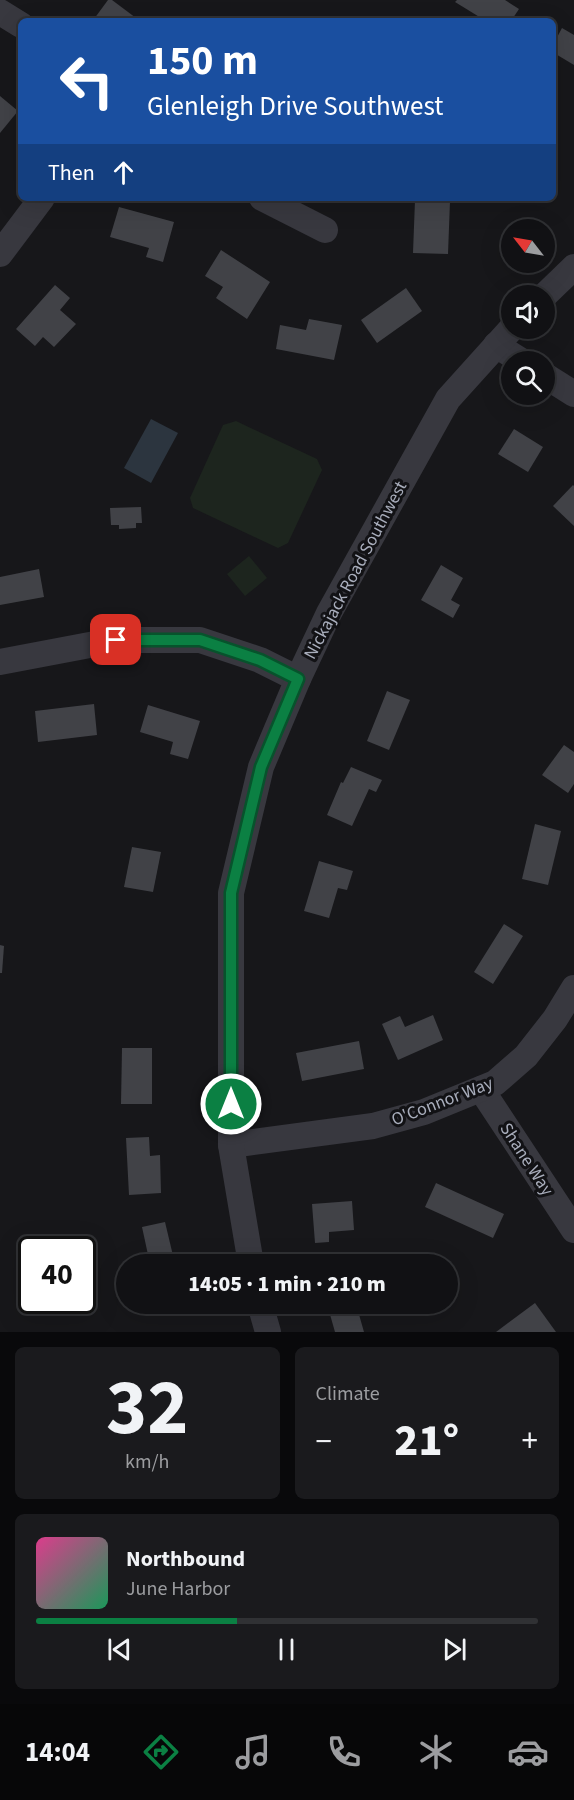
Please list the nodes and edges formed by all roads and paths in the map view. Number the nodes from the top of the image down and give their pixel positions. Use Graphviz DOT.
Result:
graph roads {
  1 [pos="0,12"];
  2 [pos="18,23"];
  3 [pos="40,201"];
  4 [pos="268,201"];
  5 [pos="326,230"];
  6 [pos="0,254"];
  7 [pos="574,267"];
  8 [pos="555,285"];
  9 [pos="502,339"];
  10 [pos="506,339"];
  11 [pos="515,351"];
  12 [pos="555,382"];
  13 [pos="574,394"];
  14 [pos="0,662"];
  15 [pos="298,679"];
  16 [pos="574,988"];
  17 [pos="481,1089"];
  18 [pos="231,1145"];
  19 [pos="574,1230"];
  20 [pos="249,1254"];
  21 [pos="263,1314"];
  22 [pos="268,1332"];
  1 -- 2 [label="street"];
  3 -- 6 [label="street"];
  4 -- 5 [label="street"];
  7 -- 8 [label="street"];
  9 -- 15 [label="street, Nickajack Road Southwest"];
  10 -- 11 [label="street"];
  12 -- 13 [label="street"];
  14 -- 15 [label="street"];
  15 -- 18 [label="street, Nickajack Road Southwest"];
  16 -- 17 [label="street, O'Connor Way"];
  17 -- 18 [label="street, O'Connor Way"];
  17 -- 19 [label="street, Shane Way"];
  18 -- 20 [label="street, Nickajack Road Southwest"];
  21 -- 22 [label="street"];
}
